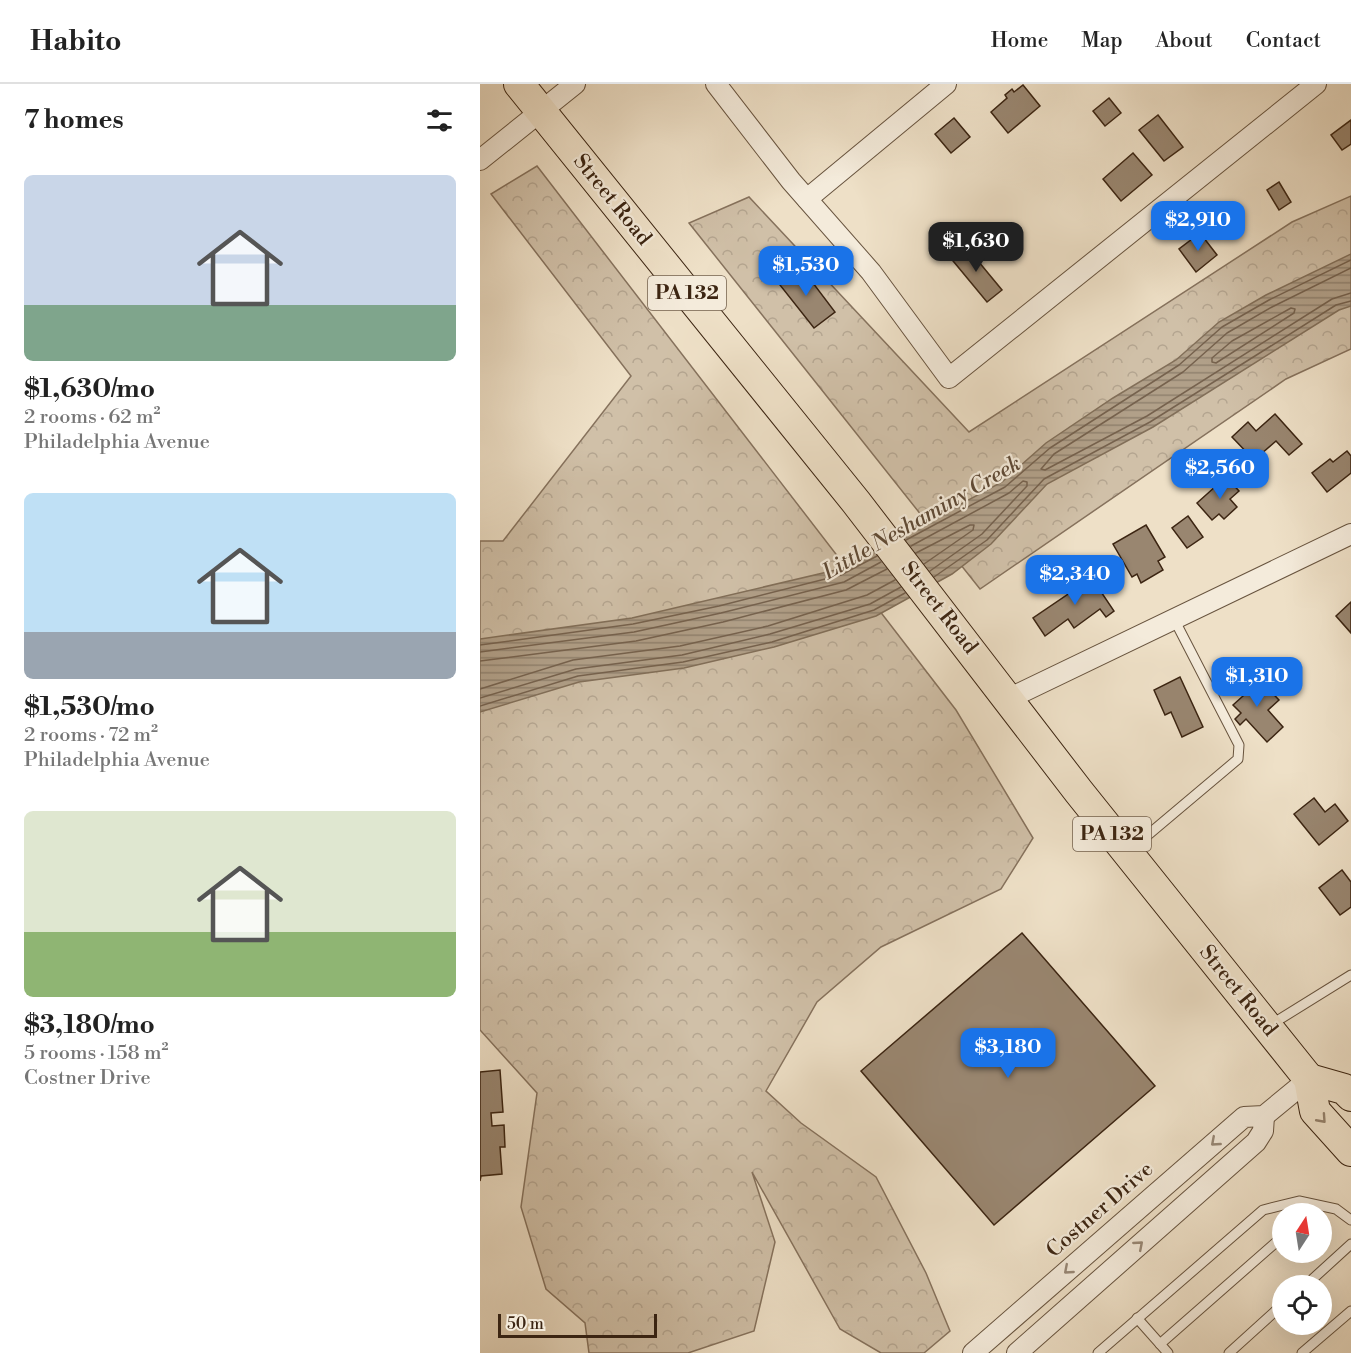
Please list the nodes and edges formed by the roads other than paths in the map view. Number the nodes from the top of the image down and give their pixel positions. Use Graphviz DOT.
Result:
graph roads {
  1 [pos="519,84"];
  2 [pos="575,84"];
  3 [pos="716,84"];
  4 [pos="946,84"];
  5 [pos="1316,84"];
  6 [pos="540,111"];
  7 [pos="480,160"];
  8 [pos="807,199"];
  9 [pos="1351,534"];
  10 [pos="1174,619"];
  11 [pos="1008,699"];
  12 [pos="1127,852"];
  13 [pos="1351,975"];
  14 [pos="1267,1027"];
  15 [pos="1309,1079"];
  16 [pos="1351,1096"];
  17 [pos="1264,1116"];
  18 [pos="1351,1151"];
  19 [pos="1291,1203"];
  20 [pos="1309,1203"];
  21 [pos="1272,1208"];
  22 [pos="1332,1208"];
  23 [pos="1351,1220"];
  24 [pos="1351,1244"];
  25 [pos="1272,1246"];
  26 [pos="1317,1275"];
  27 [pos="1351,1311"];
  28 [pos="1272,1314"];
  29 [pos="1137,1318"];
  30 [pos="1160,1344"];
  31 [pos="973,1353"];
  32 [pos="1017,1353"];
  33 [pos="1098,1353"];
  34 [pos="1168,1353"];
  35 [pos="1229,1353"];
  36 [pos="1302,1353"];
  1 -- 6 [label="main road, Street Road / PA 132"];
  2 -- 6 [label="street"];
  3 -- 8 [label="street"];
  4 -- 8 [label="street"];
  5 -- 8 [label="street"];
  6 -- 7 [label="street"];
  6 -- 11 [label="main road, Street Road / PA 132"];
  9 -- 10 [label="street"];
  10 -- 11 [label="street"];
  10 -- 12 [label="lane"];
  11 -- 12 [label="main road, Street Road / PA 132"];
  12 -- 14 [label="main road, Street Road / PA 132"];
  13 -- 14 [label="lane"];
  14 -- 15 [label="main road, Street Road / PA 132"];
  15 -- 16 [label="main road"];
  15 -- 17 [label="street, Costner Drive"];
  15 -- 18 [label="main road, one-way"];
  17 -- 31 [label="street, Costner Drive, one-way"];
  32 -- 17 [label="street, one-way"];
  19 -- 20 [label="lane"];
  21 -- 29 [label="lane"];
  22 -- 23 [label="lane"];
  24 -- 26 [label="lane"];
  25 -- 30 [label="lane"];
  27 -- 36 [label="lane"];
  28 -- 35 [label="lane"];
  29 -- 30 [label="lane"];
  29 -- 33 [label="lane"];
  30 -- 34 [label="lane"];
}
